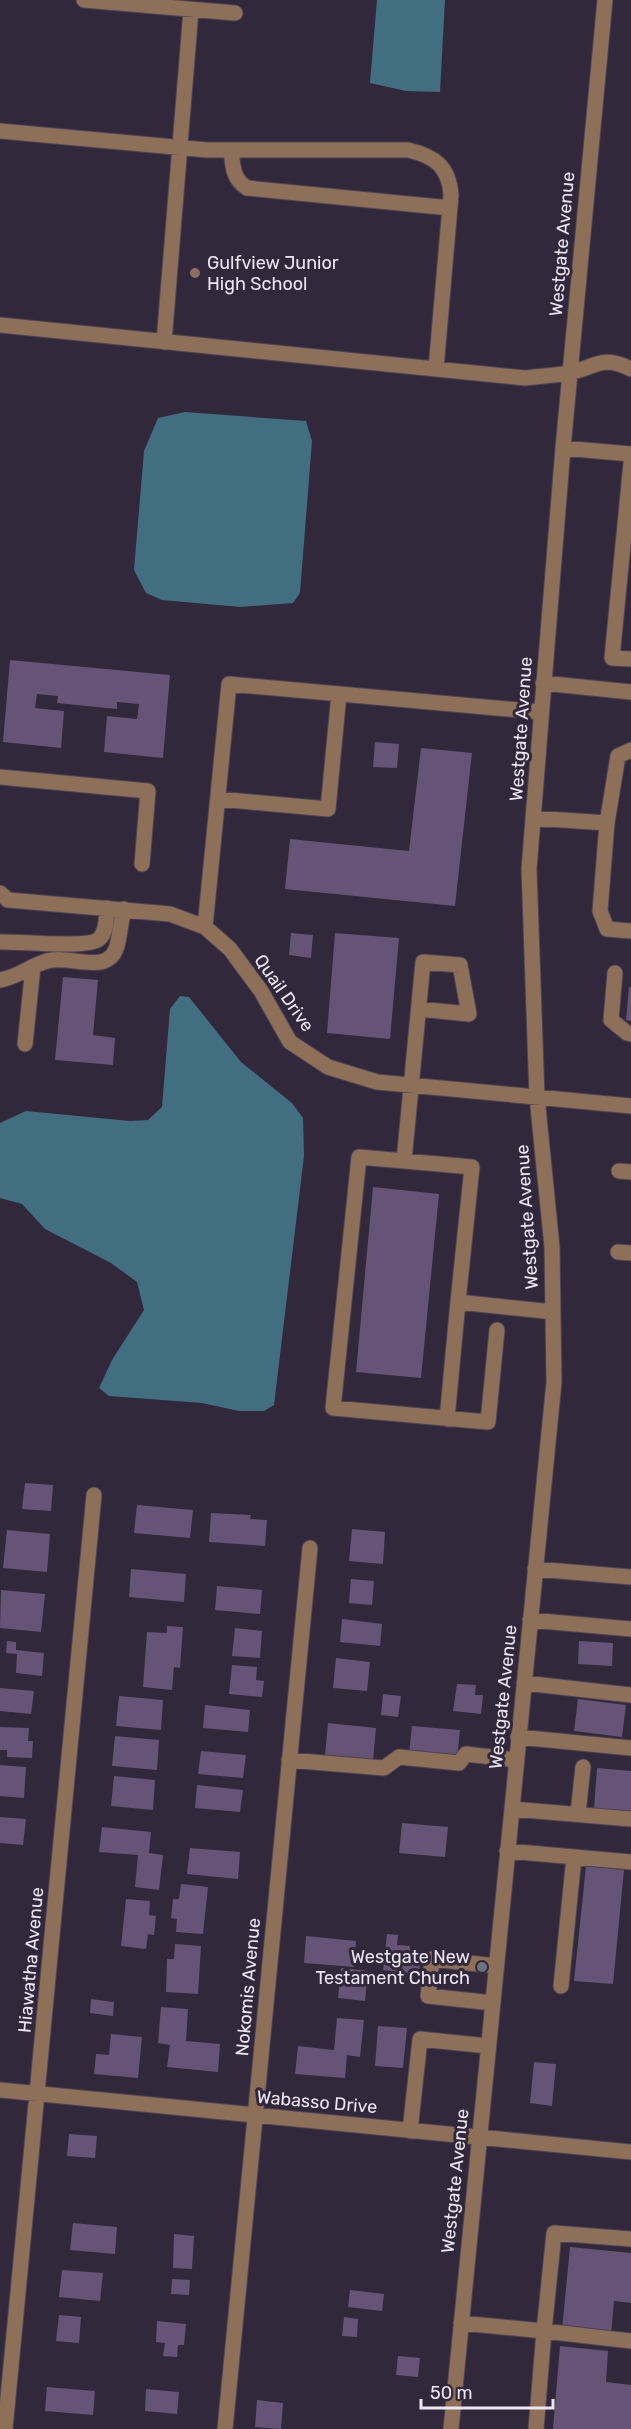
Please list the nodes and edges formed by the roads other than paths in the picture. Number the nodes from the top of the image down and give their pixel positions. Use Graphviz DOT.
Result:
graph roads {
  1 [pos="84,0"];
  2 [pos="604,0"];
  3 [pos="190,10"];
  4 [pos="235,13"];
  5 [pos="0,130"];
  6 [pos="179,148"];
  7 [pos="231,150"];
  8 [pos="450,208"];
  9 [pos="0,326"];
  10 [pos="164,342"];
  11 [pos="436,369"];
  12 [pos="631,369"];
  13 [pos="569,373"];
  14 [pos="562,448"];
  15 [pos="631,454"];
  16 [pos="631,462"];
  17 [pos="631,659"];
  18 [pos="543,683"];
  19 [pos="631,692"];
  20 [pos="339,694"];
  21 [pos="541,712"];
  22 [pos="631,750"];
  23 [pos="0,777"];
  24 [pos="218,799"];
  25 [pos="533,818"];
  26 [pos="607,823"];
  27 [pos="142,864"];
  28 [pos="4,896"];
  29 [pos="107,908"];
  30 [pos="124,909"];
  31 [pos="206,927"];
  32 [pos="631,931"];
  33 [pos="1,941"];
  34 [pos="33,967"];
  35 [pos="615,974"];
  36 [pos="0,980"];
  37 [pos="419,1009"];
  38 [pos="631,1034"];
  39 [pos="25,1044"];
  40 [pos="412,1085"];
  41 [pos="537,1097"];
  42 [pos="631,1106"];
  43 [pos="404,1161"];
  44 [pos="458,1302"];
  45 [pos="553,1312"];
  46 [pos="497,1329"];
  47 [pos="447,1419"];
  48 [pos="94,1495"];
  49 [pos="310,1548"];
  50 [pos="535,1569"];
  51 [pos="631,1577"];
  52 [pos="530,1620"];
  53 [pos="631,1629"];
  54 [pos="524,1683"];
  55 [pos="631,1695"];
  56 [pos="518,1737"];
  57 [pos="631,1748"];
  58 [pos="289,1760"];
  59 [pos="516,1760"];
  60 [pos="583,1767"];
  61 [pos="512,1809"];
  62 [pos="578,1814"];
  63 [pos="631,1819"];
  64 [pos="507,1851"];
  65 [pos="574,1857"];
  66 [pos="631,1862"];
  67 [pos="496,1966"];
  68 [pos="561,1986"];
  69 [pos="493,2003"];
  70 [pos="488,2046"];
  71 [pos="0,2090"];
  72 [pos="38,2094"];
  73 [pos="255,2116"];
  74 [pos="410,2130"];
  75 [pos="479,2137"];
  76 [pos="631,2152"];
  77 [pos="631,2239"];
  78 [pos="461,2323"];
  79 [pos="544,2331"];
  80 [pos="631,2341"];
  81 [pos="5,2429"];
  82 [pos="225,2429"];
  83 [pos="451,2429"];
  84 [pos="536,2429"];
  1 -- 3 [label="street"];
  2 -- 13 [label="street, Westgate Avenue"];
  3 -- 4 [label="street"];
  3 -- 6 [label="street"];
  5 -- 6 [label="street"];
  6 -- 7 [label="street"];
  6 -- 10 [label="street"];
  7 -- 8 [label="street"];
  7 -- 8 [label="street"];
  8 -- 11 [label="street"];
  9 -- 10 [label="street"];
  10 -- 11 [label="street"];
  11 -- 13 [label="street"];
  12 -- 13 [label="street"];
  13 -- 14 [label="street, Westgate Avenue"];
  14 -- 15 [label="street"];
  14 -- 18 [label="street, Westgate Avenue"];
  16 -- 17 [label="street"];
  18 -- 19 [label="street"];
  18 -- 21 [label="street, Westgate Avenue"];
  20 -- 21 [label="street"];
  20 -- 24 [label="street"];
  20 -- 24 [label="street"];
  21 -- 25 [label="street, Westgate Avenue"];
  22 -- 26 [label="street"];
  23 -- 27 [label="street"];
  24 -- 31 [label="street"];
  25 -- 26 [label="street"];
  25 -- 41 [label="street, Westgate Avenue"];
  26 -- 32 [label="street"];
  28 -- 29 [label="street, Quail Drive"];
  29 -- 30 [label="street, Quail Drive"];
  29 -- 33 [label="street"];
  30 -- 31 [label="street, Quail Drive"];
  30 -- 34 [label="street"];
  31 -- 40 [label="street, Quail Drive"];
  34 -- 36 [label="street"];
  34 -- 39 [label="street"];
  35 -- 38 [label="street"];
  37 -- 40 [label="street"];
  40 -- 41 [label="street, Quail Drive"];
  40 -- 43 [label="street"];
  41 -- 42 [label="street, Quail Drive"];
  41 -- 45 [label="street, Westgate Avenue"];
  43 -- 44 [label="street"];
  43 -- 47 [label="street"];
  44 -- 45 [label="street"];
  44 -- 47 [label="street"];
  45 -- 50 [label="street, Westgate Avenue"];
  46 -- 47 [label="street"];
  48 -- 72 [label="street, Hiawatha Avenue"];
  49 -- 58 [label="street, Nokomis Avenue"];
  50 -- 51 [label="street"];
  50 -- 52 [label="street, Westgate Avenue"];
  52 -- 53 [label="street"];
  52 -- 54 [label="street, Westgate Avenue"];
  54 -- 55 [label="street"];
  54 -- 56 [label="street, Westgate Avenue"];
  56 -- 57 [label="street"];
  56 -- 59 [label="street, Westgate Avenue"];
  58 -- 59 [label="street"];
  58 -- 73 [label="street, Nokomis Avenue"];
  59 -- 61 [label="street, Westgate Avenue"];
  60 -- 62 [label="street"];
  61 -- 62 [label="street"];
  61 -- 64 [label="street, Westgate Avenue"];
  62 -- 63 [label="street"];
  64 -- 65 [label="street"];
  64 -- 67 [label="street, Westgate Avenue"];
  65 -- 66 [label="street"];
  65 -- 68 [label="street"];
  67 -- 69 [label="street, Westgate Avenue"];
  67 -- 69 [label="street"];
  69 -- 70 [label="street, Westgate Avenue"];
  70 -- 74 [label="street"];
  70 -- 75 [label="street, Westgate Avenue"];
  71 -- 72 [label="street, Wabasso Drive"];
  72 -- 73 [label="street, Wabasso Drive"];
  72 -- 81 [label="street, Hiawatha Avenue"];
  73 -- 74 [label="street, Wabasso Drive"];
  73 -- 82 [label="street, Nokomis Avenue"];
  74 -- 75 [label="street, Wabasso Drive"];
  75 -- 76 [label="street, Wabasso Drive"];
  75 -- 78 [label="street, Westgate Avenue"];
  77 -- 79 [label="street"];
  78 -- 79 [label="street"];
  78 -- 83 [label="street, Westgate Avenue"];
  79 -- 80 [label="street"];
  79 -- 84 [label="street"];
}
